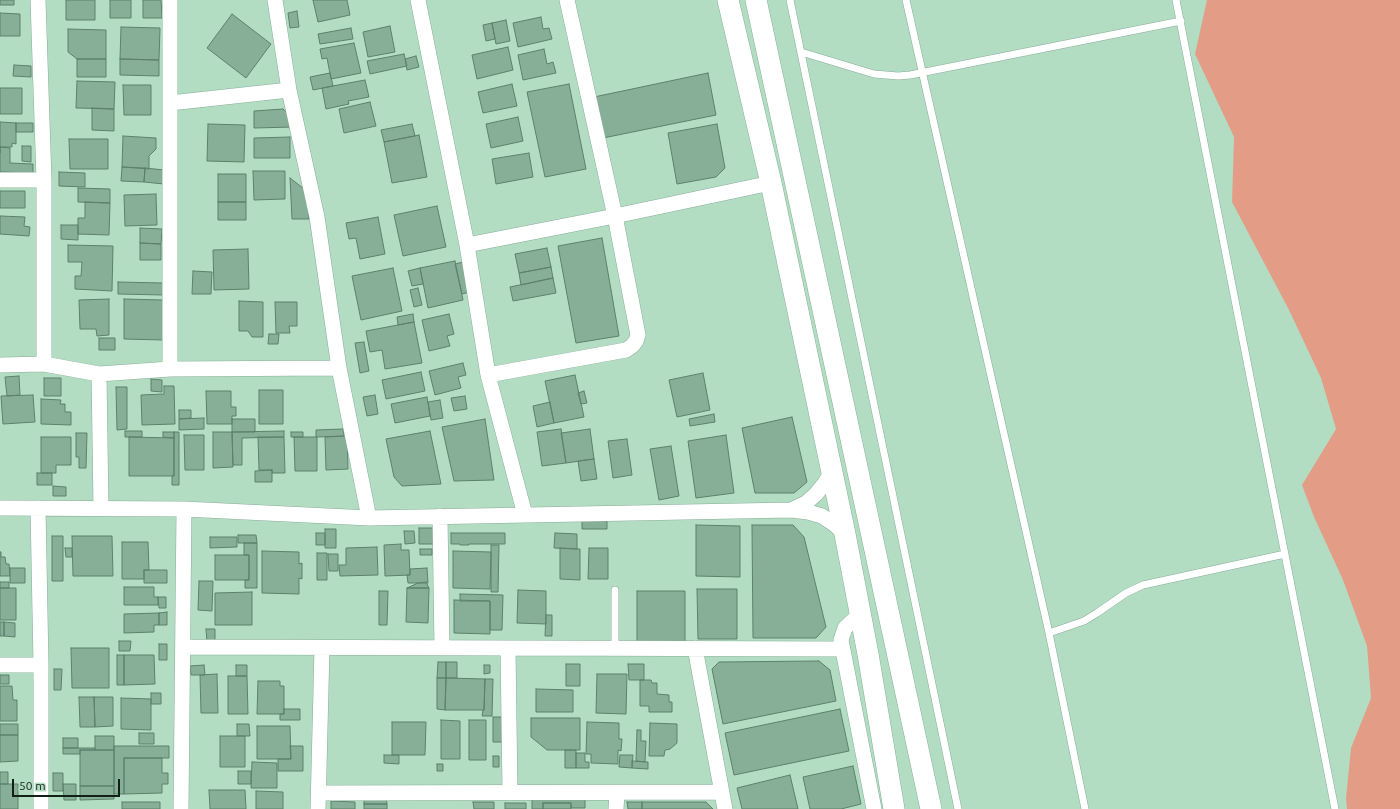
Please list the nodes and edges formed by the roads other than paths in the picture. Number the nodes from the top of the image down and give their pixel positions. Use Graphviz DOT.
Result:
graph roads {
  1 [pos="38,0"];
  2 [pos="170,0"];
  3 [pos="275,0"];
  4 [pos="418,0"];
  5 [pos="567,0"];
  6 [pos="728,0"];
  7 [pos="756,0"];
  8 [pos="790,0"];
  9 [pos="906,0"];
  10 [pos="1176,0"];
  11 [pos="1181,21"];
  12 [pos="801,52"];
  13 [pos="922,73"];
  14 [pos="289,90"];
  15 [pos="170,103"];
  16 [pos="0,180"];
  17 [pos="44,180"];
  18 [pos="772,182"];
  19 [pos="615,216"];
  20 [pos="467,245"];
  21 [pos="0,364"];
  22 [pos="44,364"];
  23 [pos="339,368"];
  24 [pos="170,369"];
  25 [pos="99,374"];
  26 [pos="488,375"];
  27 [pos="832,471"];
  28 [pos="0,508"];
  29 [pos="38,508"];
  30 [pos="101,508"];
  31 [pos="184,509"];
  32 [pos="792,510"];
  33 [pos="525,515"];
  34 [pos="440,516"];
  35 [pos="369,518"];
  36 [pos="845,534"];
  37 [pos="1285,554"];
  38 [pos="615,590"];
  39 [pos="860,614"];
  40 [pos="1049,632"];
  41 [pos="184,647"];
  42 [pos="322,648"];
  43 [pos="442,648"];
  44 [pos="508,648"];
  45 [pos="615,648"];
  46 [pos="695,648"];
  47 [pos="843,649"];
  48 [pos="0,665"];
  49 [pos="41,665"];
  50 [pos="616,792"];
  51 [pos="722,792"];
  52 [pos="319,793"];
  53 [pos="510,793"];
  54 [pos="41,809"];
  55 [pos="182,809"];
  56 [pos="318,809"];
  57 [pos="616,809"];
  58 [pos="725,809"];
  59 [pos="874,809"];
  60 [pos="894,809"];
  61 [pos="931,809"];
  62 [pos="958,809"];
  63 [pos="1084,809"];
  64 [pos="1335,809"];
  1 -- 17 [label="street"];
  2 -- 15 [label="street"];
  3 -- 14 [label="street"];
  4 -- 20 [label="street"];
  5 -- 19 [label="street"];
  6 -- 18 [label="main road"];
  7 -- 61 [label="main road"];
  8 -- 12 [label="lane"];
  9 -- 13 [label="lane"];
  10 -- 11 [label="lane"];
  11 -- 13 [label="lane"];
  11 -- 37 [label="lane"];
  12 -- 13 [label="lane"];
  12 -- 62 [label="lane"];
  13 -- 40 [label="lane"];
  14 -- 15 [label="street"];
  14 -- 23 [label="street"];
  15 -- 24 [label="street"];
  16 -- 17 [label="street"];
  17 -- 22 [label="street"];
  18 -- 19 [label="street"];
  18 -- 27 [label="main road"];
  19 -- 20 [label="street"];
  19 -- 26 [label="street"];
  20 -- 26 [label="street"];
  21 -- 22 [label="street"];
  22 -- 25 [label="street"];
  23 -- 24 [label="street"];
  23 -- 35 [label="street"];
  24 -- 25 [label="street"];
  25 -- 30 [label="street"];
  26 -- 33 [label="street"];
  27 -- 32 [label="street"];
  27 -- 36 [label="main road"];
  28 -- 29 [label="street"];
  29 -- 30 [label="street"];
  29 -- 49 [label="street"];
  30 -- 31 [label="street"];
  31 -- 35 [label="street"];
  31 -- 41 [label="street"];
  32 -- 33 [label="street"];
  32 -- 36 [label="street"];
  33 -- 34 [label="street"];
  34 -- 35 [label="street"];
  34 -- 43 [label="street"];
  36 -- 39 [label="main road"];
  37 -- 40 [label="lane"];
  37 -- 64 [label="lane"];
  38 -- 45 [label="lane"];
  39 -- 47 [label="street"];
  39 -- 60 [label="main road"];
  40 -- 63 [label="lane"];
  41 -- 42 [label="street"];
  41 -- 55 [label="street"];
  42 -- 43 [label="street"];
  42 -- 52 [label="street"];
  43 -- 44 [label="street"];
  44 -- 45 [label="street"];
  44 -- 53 [label="street"];
  45 -- 46 [label="street"];
  46 -- 47 [label="street"];
  46 -- 51 [label="street"];
  47 -- 59 [label="street"];
  48 -- 49 [label="street"];
  49 -- 54 [label="street"];
  50 -- 51 [label="street"];
  50 -- 53 [label="street"];
  50 -- 57 [label="street"];
  51 -- 58 [label="street"];
  52 -- 53 [label="street"];
  52 -- 56 [label="street"];
}
